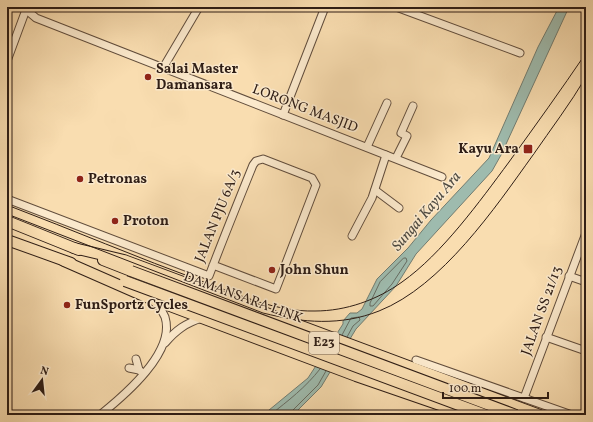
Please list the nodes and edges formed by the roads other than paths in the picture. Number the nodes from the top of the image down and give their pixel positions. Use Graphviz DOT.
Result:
graph roads {
  1 [pos="199,7"];
  2 [pos="325,7"];
  3 [pos="396,7"];
  4 [pos="26,8"];
  5 [pos="520,53"];
  6 [pos="7,60"];
  7 [pos="163,68"];
  8 [pos="388,103"];
  9 [pos="413,106"];
  10 [pos="282,115"];
  11 [pos="367,147"];
  12 [pos="386,154"];
  13 [pos="396,158"];
  14 [pos="442,177"];
  15 [pos="375,190"];
  16 [pos="7,199"];
  17 [pos="399,208"];
  18 [pos="7,222"];
  19 [pos="586,233"];
  20 [pos="352,236"];
  21 [pos="7,240"];
  22 [pos="74,248"];
  23 [pos="64,261"];
  24 [pos="213,265"];
  25 [pos="569,276"];
  26 [pos="586,282"];
  27 [pos="146,297"];
  28 [pos="202,318"];
  29 [pos="546,337"];
  30 [pos="164,345"];
  31 [pos="586,351"];
  32 [pos="136,359"];
  33 [pos="416,360"];
  34 [pos="129,368"];
  35 [pos="141,372"];
  36 [pos="433,376"];
  37 [pos="419,396"];
  38 [pos="524,398"];
  39 [pos="438,404"];
  40 [pos="100,415"];
  41 [pos="446,415"];
  42 [pos="469,415"];
  43 [pos="486,415"];
  44 [pos="516,415"];
  45 [pos="525,415"];
  46 [pos="539,415"];
  47 [pos="572,415"];
  1 -- 7 [label="street"];
  2 -- 10 [label="street"];
  3 -- 5 [label="street"];
  4 -- 6 [label="street"];
  4 -- 7 [label="street, LORONG MASJID"];
  7 -- 10 [label="street, LORONG MASJID"];
  8 -- 11 [label="street"];
  9 -- 13 [label="street"];
  10 -- 11 [label="street, LORONG MASJID"];
  11 -- 12 [label="street, LORONG MASJID"];
  12 -- 13 [label="street, LORONG MASJID"];
  12 -- 15 [label="street"];
  13 -- 14 [label="street, LORONG MASJID"];
  15 -- 17 [label="street"];
  15 -- 20 [label="street"];
  16 -- 24 [label="street, JALAN PJU 6A/3"];
  18 -- 22 [label="highway, DAMANSARA LINK / E23"];
  19 -- 25 [label="street, JALAN SS 21/13"];
  21 -- 23 [label="highway, DAMANSARA LINK / E23"];
  22 -- 36 [label="highway"];
  22 -- 44 [label="highway, DAMANSARA LINK / E23, bridge"];
  23 -- 27 [label="highway"];
  23 -- 43 [label="highway, DAMANSARA LINK / E23, bridge"];
  24 -- 24 [label="street, JALAN PJU 6A/3"];
  25 -- 26 [label="street"];
  25 -- 29 [label="street, JALAN SS 21/13"];
  27 -- 28 [label="highway"];
  27 -- 30 [label="street"];
  28 -- 30 [label="street"];
  28 -- 37 [label="highway"];
  29 -- 31 [label="street"];
  29 -- 38 [label="street, JALAN SS 21/13"];
  30 -- 35 [label="street"];
  32 -- 35 [label="street"];
  33 -- 38 [label="street"];
  34 -- 35 [label="street"];
  35 -- 40 [label="street"];
  36 -- 37 [label="highway"];
  36 -- 46 [label="highway"];
  37 -- 39 [label="highway"];
  38 -- 47 [label="street"];
  39 -- 41 [label="highway"];
  39 -- 42 [label="highway"];
  45 -- 46 [label="highway"];
}
